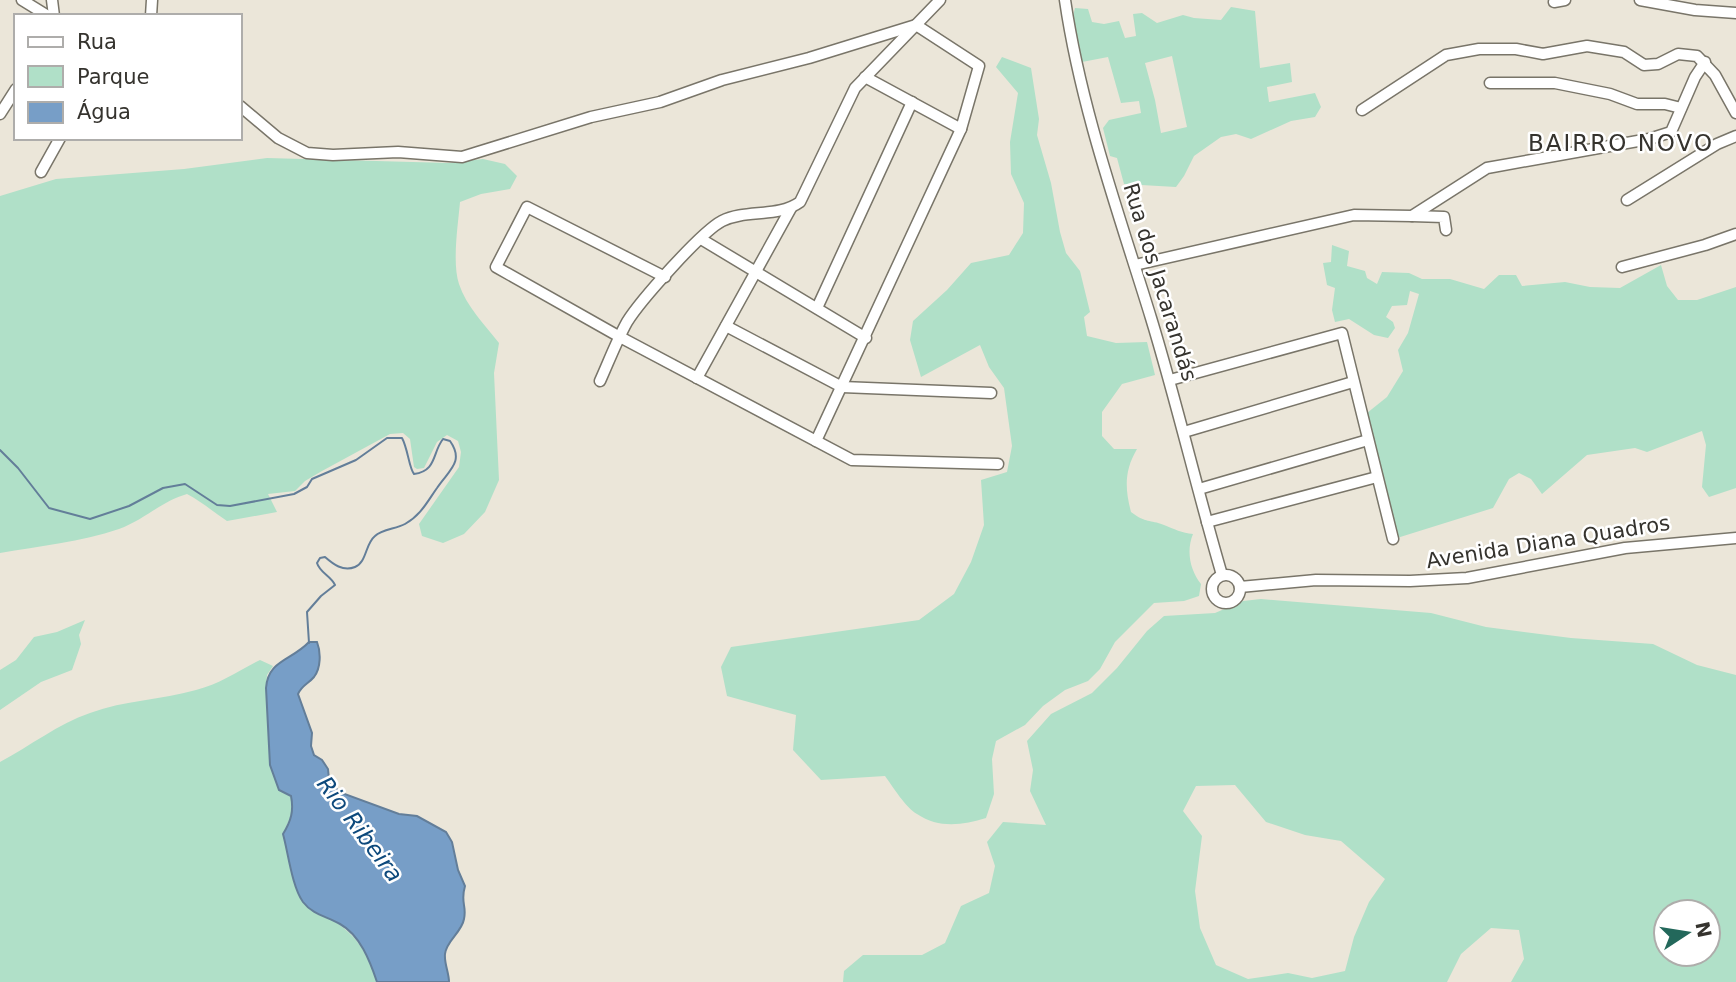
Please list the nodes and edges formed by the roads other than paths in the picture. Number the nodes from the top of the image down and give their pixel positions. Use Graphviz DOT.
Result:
graph roads {
  1 [pos="22,0"];
  2 [pos="940,0"];
  3 [pos="1065,0"];
  4 [pos="1640,0"];
  5 [pos="1736,13"];
  6 [pos="45,14"];
  7 [pos="916,24"];
  8 [pos="1704,62"];
  9 [pos="865,77"];
  10 [pos="1496,82"];
  11 [pos="14,92"];
  12 [pos="912,102"];
  13 [pos="242,108"];
  14 [pos="1681,108"];
  15 [pos="1362,110"];
  16 [pos="1736,113"];
  17 [pos="0,114"];
  18 [pos="961,129"];
  19 [pos="1736,136"];
  20 [pos="59,140"];
  21 [pos="41,172"];
  22 [pos="1627,200"];
  23 [pos="791,208"];
  24 [pos="1412,216"];
  25 [pos="1446,230"];
  26 [pos="1736,234"];
  27 [pos="701,239"];
  28 [pos="1135,265"];
  29 [pos="1622,267"];
  30 [pos="756,272"];
  31 [pos="665,277"];
  32 [pos="817,308"];
  33 [pos="726,326"];
  34 [pos="620,337"];
  35 [pos="866,338"];
  36 [pos="698,378"];
  37 [pos="1170,380"];
  38 [pos="600,381"];
  39 [pos="1353,382"];
  40 [pos="842,387"];
  41 [pos="991,393"];
  42 [pos="1184,432"];
  43 [pos="1368,440"];
  44 [pos="816,441"];
  45 [pos="998,464"];
  46 [pos="1377,477"];
  47 [pos="1199,489"];
  48 [pos="1207,522"];
  49 [pos="1736,537"];
  50 [pos="1393,538"];
  51 [pos="1222,575"];
  52 [pos="1240,587"];
  1 -- 6 [label="street"];
  2 -- 7 [label="street"];
  3 -- 28 [label="street, Rua dos Jacarandás"];
  4 -- 5 [label="street"];
  7 -- 9 [label="street"];
  7 -- 13 [label="street"];
  7 -- 18 [label="street"];
  8 -- 14 [label="street"];
  8 -- 15 [label="street"];
  8 -- 16 [label="street"];
  9 -- 12 [label="street"];
  9 -- 23 [label="street"];
  10 -- 14 [label="street"];
  11 -- 17 [label="street"];
  12 -- 18 [label="street"];
  12 -- 32 [label="street"];
  14 -- 24 [label="street"];
  18 -- 35 [label="street"];
  19 -- 22 [label="street"];
  20 -- 21 [label="street"];
  23 -- 27 [label="street"];
  23 -- 30 [label="street"];
  24 -- 25 [label="street"];
  24 -- 28 [label="street"];
  26 -- 29 [label="street"];
  27 -- 30 [label="street"];
  27 -- 31 [label="street"];
  28 -- 37 [label="street, Rua dos Jacarandás"];
  30 -- 32 [label="street"];
  30 -- 33 [label="street"];
  31 -- 34 [label="street"];
  31 -- 34 [label="street"];
  32 -- 35 [label="street"];
  33 -- 36 [label="street"];
  33 -- 40 [label="street"];
  34 -- 36 [label="street"];
  34 -- 38 [label="street"];
  35 -- 40 [label="street"];
  36 -- 44 [label="street"];
  37 -- 39 [label="street"];
  37 -- 42 [label="street, Rua dos Jacarandás"];
  39 -- 42 [label="street"];
  39 -- 43 [label="street"];
  40 -- 41 [label="street"];
  40 -- 44 [label="street"];
  42 -- 47 [label="street, Rua dos Jacarandás"];
  43 -- 46 [label="street"];
  43 -- 47 [label="street"];
  44 -- 45 [label="street"];
  46 -- 48 [label="street"];
  46 -- 50 [label="street"];
  47 -- 48 [label="street, Rua dos Jacarandás"];
  48 -- 51 [label="street, Rua dos Jacarandás"];
  49 -- 52 [label="street, Avenida Diana Quadros"];
  51 -- 52 [label="street"];
  51 -- 52 [label="street, Avenida Diana Quadros"];
}
